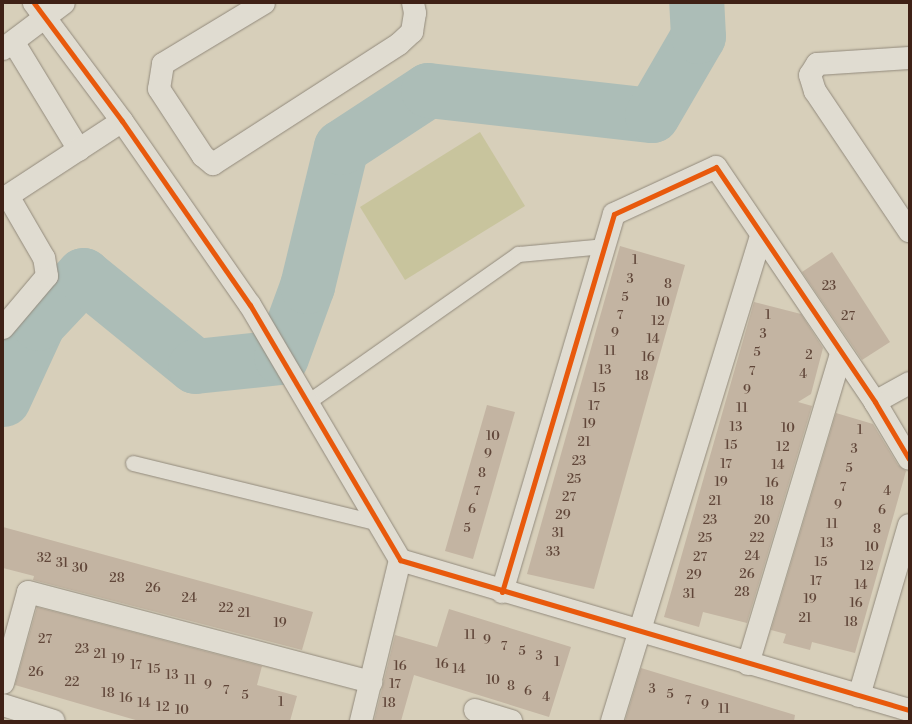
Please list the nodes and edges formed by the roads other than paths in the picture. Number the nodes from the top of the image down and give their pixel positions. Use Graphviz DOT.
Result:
graph roads {
  1 [pos="64,3"];
  2 [pos="264,3"];
  3 [pos="413,3"];
  4 [pos="39,10"];
  5 [pos="9,46"];
  6 [pos="909,58"];
  7 [pos="122,121"];
  8 [pos="79,150"];
  9 [pos="6,197"];
  10 [pos="909,230"];
  11 [pos="761,236"];
  12 [pos="604,246"];
  13 [pos="3,328"];
  14 [pos="841,354"];
  15 [pos="909,383"];
  16 [pos="305,394"];
  17 [pos="875,402"];
  18 [pos="909,459"];
  19 [pos="134,463"];
  20 [pos="379,523"];
  21 [pos="909,525"];
  22 [pos="400,560"];
  23 [pos="502,592"];
  24 [pos="638,633"];
  25 [pos="748,664"];
  26 [pos="371,682"];
  27 [pos="3,683"];
  28 [pos="859,696"];
  29 [pos="3,705"];
  30 [pos="475,710"];
  31 [pos="909,710"];
  32 [pos="502,720"];
  33 [pos="54,721"];
  34 [pos="361,721"];
  35 [pos="612,721"];
  1 -- 4 [label="street"];
  2 -- 3 [label="street"];
  4 -- 5 [label="street"];
  4 -- 7 [label="street"];
  5 -- 8 [label="street"];
  6 -- 10 [label="street"];
  7 -- 8 [label="street"];
  7 -- 16 [label="street"];
  8 -- 9 [label="street"];
  9 -- 13 [label="street"];
  11 -- 12 [label="street"];
  11 -- 14 [label="street"];
  11 -- 24 [label="street"];
  12 -- 16 [label="lane"];
  12 -- 23 [label="street"];
  14 -- 17 [label="street"];
  14 -- 25 [label="street"];
  15 -- 17 [label="street"];
  16 -- 20 [label="street"];
  17 -- 18 [label="street"];
  19 -- 20 [label="lane"];
  20 -- 22 [label="street"];
  21 -- 28 [label="street"];
  22 -- 23 [label="street"];
  22 -- 26 [label="street"];
  23 -- 24 [label="street"];
  24 -- 25 [label="street"];
  24 -- 35 [label="street"];
  25 -- 28 [label="street"];
  26 -- 27 [label="street"];
  26 -- 34 [label="street"];
  28 -- 31 [label="street"];
  29 -- 33 [label="street"];
  30 -- 32 [label="street"];
}
